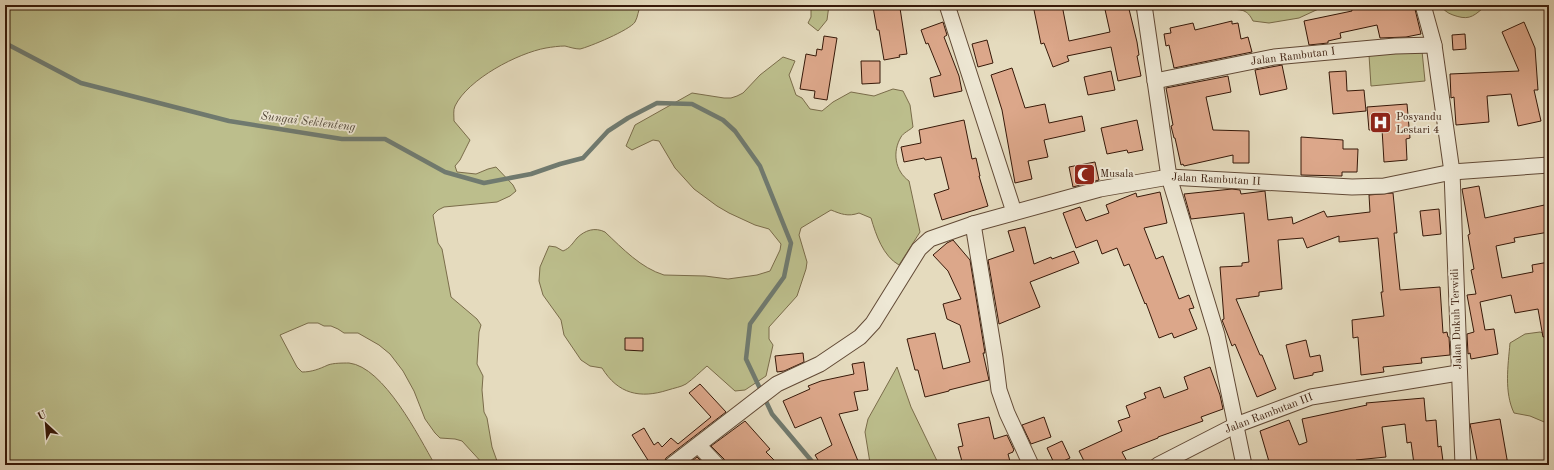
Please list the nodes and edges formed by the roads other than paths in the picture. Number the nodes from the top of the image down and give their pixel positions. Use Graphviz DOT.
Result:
graph roads {
  1 [pos="947,5"];
  2 [pos="1144,5"];
  3 [pos="1423,5"];
  4 [pos="1434,45"];
  5 [pos="1155,81"];
  6 [pos="1549,165"];
  7 [pos="1452,172"];
  8 [pos="1169,177"];
  9 [pos="1014,212"];
  10 [pos="974,224"];
  11 [pos="1458,374"];
  12 [pos="1236,424"];
  13 [pos="699,446"];
  14 [pos="672,465"];
  15 [pos="717,465"];
  16 [pos="1031,465"];
  17 [pos="1158,465"];
  18 [pos="1244,465"];
  19 [pos="1463,465"];
  1 -- 9 [label="street"];
  2 -- 5 [label="street"];
  3 -- 4 [label="street, Jalan Dukuh Terwidi"];
  4 -- 5 [label="street, Jalan Rambutan I"];
  4 -- 7 [label="street, Jalan Dukuh Terwidi"];
  5 -- 8 [label="street"];
  6 -- 7 [label="street"];
  7 -- 8 [label="street, Jalan Rambutan II"];
  7 -- 11 [label="street, Jalan Dukuh Terwidi"];
  8 -- 9 [label="street, Jalan Rambutan II"];
  8 -- 12 [label="street"];
  9 -- 10 [label="street, Jalan Rambutan II"];
  10 -- 13 [label="street, Jalan Rambutan II"];
  10 -- 16 [label="street"];
  11 -- 12 [label="street, Jalan Rambutan III"];
  11 -- 19 [label="street, Jalan Dukuh Terwidi"];
  12 -- 17 [label="street, Jalan Rambutan III"];
  12 -- 18 [label="street"];
  13 -- 14 [label="street"];
  13 -- 15 [label="street"];
}
